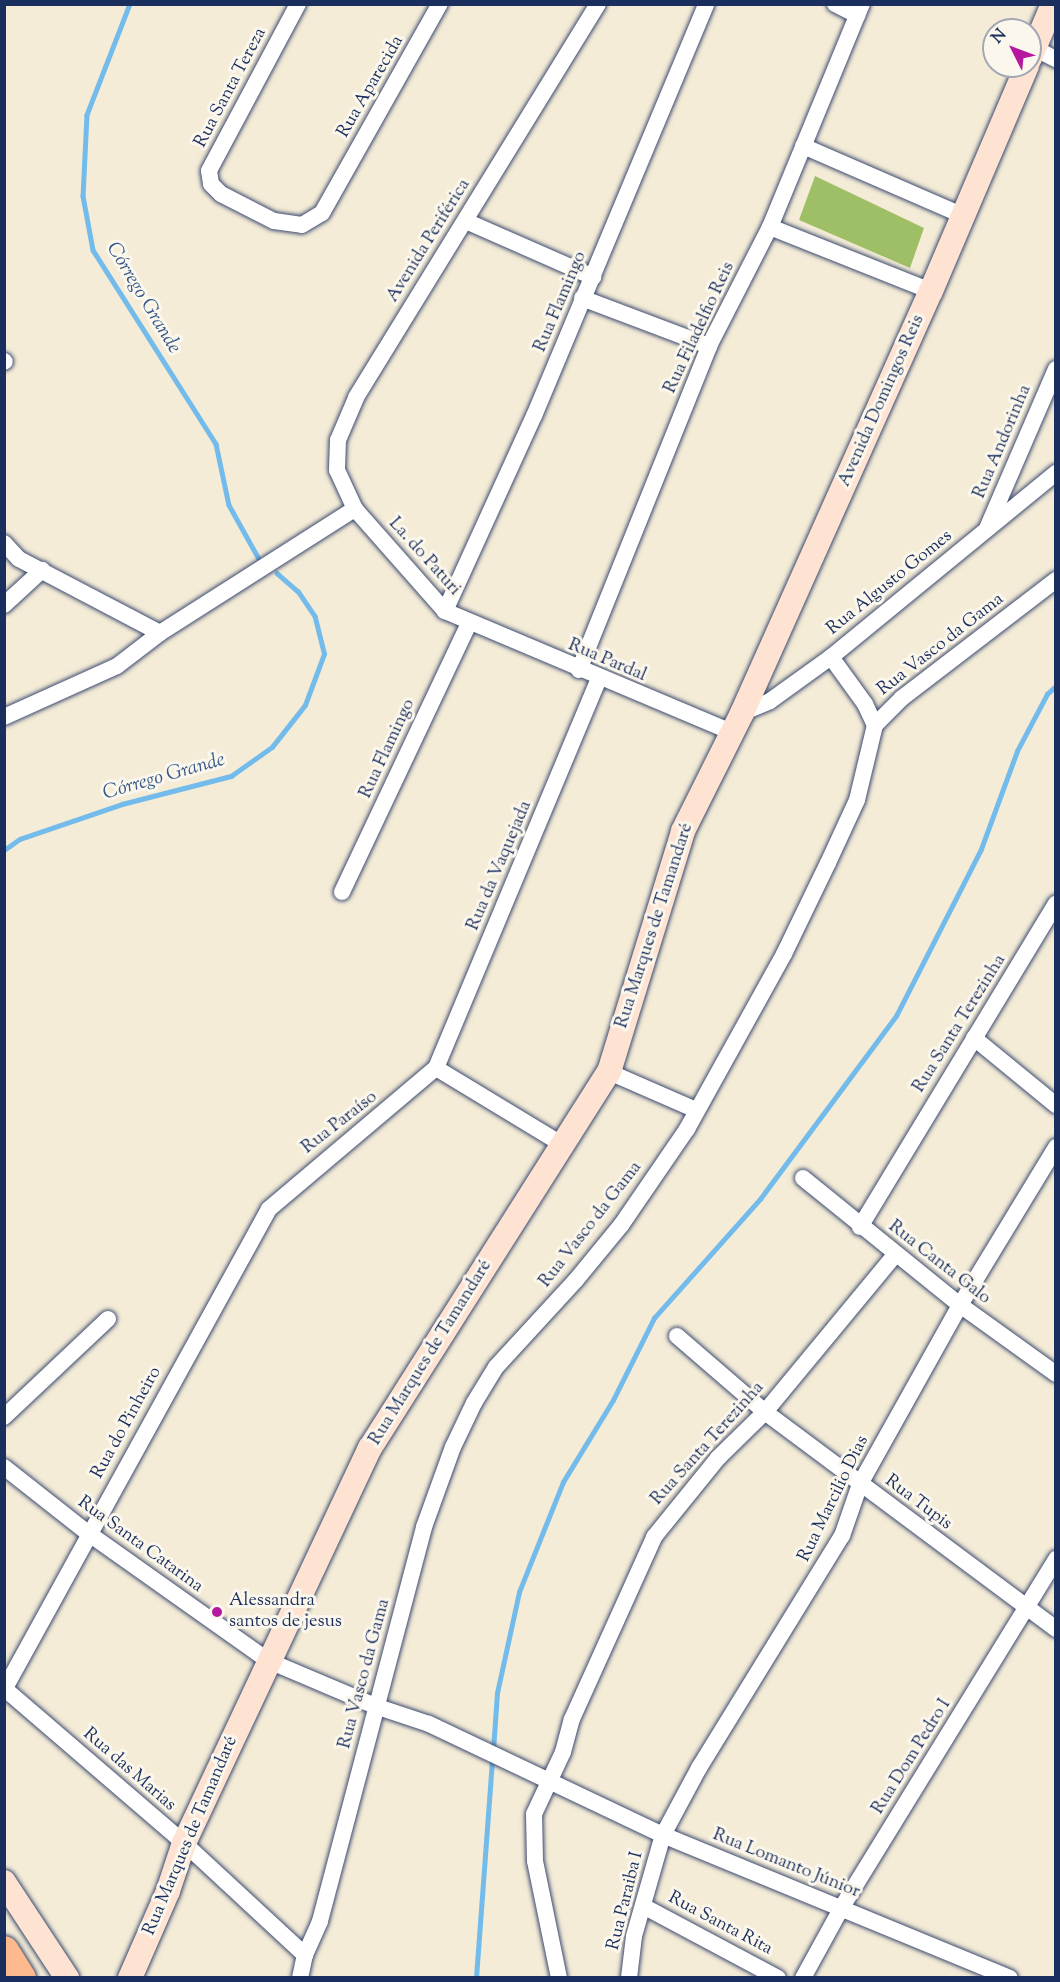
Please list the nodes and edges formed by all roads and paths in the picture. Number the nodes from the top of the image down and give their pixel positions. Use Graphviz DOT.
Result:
graph roads {
  1 [pos="298,4"];
  2 [pos="440,4"];
  3 [pos="598,4"];
  4 [pos="706,4"];
  5 [pos="835,4"];
  6 [pos="1053,4"];
  7 [pos="860,10"];
  8 [pos="1042,41"];
  9 [pos="1027,78"];
  10 [pos="804,146"];
  11 [pos="336,189"];
  12 [pos="962,215"];
  13 [pos="468,222"];
  14 [pos="770,226"];
  15 [pos="593,277"];
  16 [pos="931,291"];
  17 [pos="582,298"];
  18 [pos="709,346"];
  19 [pos="1056,369"];
  20 [pos="1056,473"];
  21 [pos="355,510"];
  22 [pos="986,530"];
  23 [pos="4,543"];
  24 [pos="42,570"];
  25 [pos="1056,580"];
  26 [pos="4,605"];
  27 [pos="445,611"];
  28 [pos="469,623"];
  29 [pos="160,633"];
  30 [pos="831,657"];
  31 [pos="579,670"];
  32 [pos="599,680"];
  33 [pos="4,717"];
  34 [pos="736,723"];
  35 [pos="875,725"];
  36 [pos="342,892"];
  37 [pos="1056,904"];
  38 [pos="974,1038"];
  39 [pos="436,1068"];
  40 [pos="609,1072"];
  41 [pos="1056,1105"];
  42 [pos="696,1110"];
  43 [pos="565,1146"];
  44 [pos="1056,1147"];
  45 [pos="803,1178"];
  46 [pos="269,1209"];
  47 [pos="860,1227"];
  48 [pos="895,1255"];
  49 [pos="960,1305"];
  50 [pos="108,1319"];
  51 [pos="677,1336"];
  52 [pos="1056,1374"];
  53 [pos="765,1412"];
  54 [pos="4,1417"];
  55 [pos="4,1467"];
  56 [pos="860,1484"];
  57 [pos="88,1533"];
  58 [pos="1056,1559"];
  59 [pos="1027,1608"];
  60 [pos="1056,1629"];
  61 [pos="269,1661"];
  62 [pos="5,1689"];
  63 [pos="375,1706"];
  64 [pos="549,1783"];
  65 [pos="663,1834"];
  66 [pos="184,1843"];
  67 [pos="4,1882"];
  68 [pos="643,1906"];
  69 [pos="842,1907"];
  70 [pos="4,1951"];
  71 [pos="305,1955"];
  72 [pos="21,1977"];
  73 [pos="67,1977"];
  74 [pos="130,1977"];
  75 [pos="300,1977"];
  76 [pos="559,1977"];
  77 [pos="628,1977"];
  78 [pos="778,1977"];
  79 [pos="803,1977"];
  80 [pos="1010,1977"];
  1 -- 11 [label="street, Rua Santa Tereza"];
  2 -- 11 [label="street, Rua Aparecida"];
  3 -- 13 [label="street, Avenida Periférica"];
  4 -- 15 [label="street, Rua Flamingo"];
  5 -- 7 [label="street"];
  6 -- 8 [label="street, Avenida Domingos Reis"];
  7 -- 10 [label="street, Rua Filadelfio Reis"];
  9 -- 12 [label="street, Avenida Domingos Reis"];
  10 -- 12 [label="street"];
  10 -- 14 [label="street, Rua Filadelfio Reis"];
  12 -- 16 [label="street, Avenida Domingos Reis"];
  13 -- 15 [label="street"];
  13 -- 21 [label="street, Avenida Periférica"];
  14 -- 16 [label="street"];
  14 -- 18 [label="street, Rua Filadelfio Reis"];
  15 -- 17 [label="street, Rua Flamingo"];
  16 -- 34 [label="street, Avenida Domingos Reis"];
  17 -- 18 [label="street"];
  17 -- 27 [label="street, Rua Flamingo"];
  18 -- 31 [label="street, Rua Filadelfio Reis"];
  19 -- 22 [label="street, Rua Andorinha"];
  20 -- 22 [label="street, Rua Algusto Gomes"];
  21 -- 27 [label="street, La. do Paturi"];
  21 -- 29 [label="street"];
  22 -- 30 [label="street, Rua Algusto Gomes"];
  23 -- 24 [label="street"];
  24 -- 26 [label="street"];
  24 -- 29 [label="street"];
  25 -- 35 [label="street, Rua Vasco da Gama"];
  27 -- 28 [label="street, La. do Paturi"];
  28 -- 31 [label="street, Rua Pardal"];
  28 -- 36 [label="street, Rua Flamingo"];
  29 -- 33 [label="street"];
  30 -- 34 [label="street, Rua Algusto Gomes"];
  30 -- 35 [label="street"];
  31 -- 32 [label="street, Rua Pardal"];
  32 -- 34 [label="street, Rua Pardal"];
  32 -- 39 [label="street, Rua da Vaquejada"];
  34 -- 40 [label="street, Rua Marques de Tamandaré"];
  35 -- 42 [label="street, Rua Vasco da Gama"];
  37 -- 38 [label="street, Rua Santa Terezinha"];
  38 -- 41 [label="street"];
  38 -- 47 [label="street, Rua Santa Terezinha"];
  39 -- 43 [label="street"];
  39 -- 46 [label="street, Rua Paraíso"];
  40 -- 42 [label="street"];
  40 -- 43 [label="street, Rua Marques de Tamandaré"];
  42 -- 63 [label="street, Rua Vasco da Gama"];
  43 -- 61 [label="street, Rua Marques de Tamandaré"];
  44 -- 49 [label="street, Rua Marcilio Dias"];
  45 -- 47 [label="street, Rua Canta Galo"];
  46 -- 57 [label="street, Rua do Pinheiro"];
  47 -- 48 [label="street, Rua Canta Galo"];
  48 -- 49 [label="street, Rua Canta Galo"];
  48 -- 53 [label="street, Rua Santa Terezinha"];
  49 -- 52 [label="street, Rua Canta Galo"];
  49 -- 56 [label="street, Rua Marcilio Dias"];
  50 -- 54 [label="street"];
  51 -- 53 [label="street, Rua Tupis"];
  53 -- 56 [label="street, Rua Tupis"];
  53 -- 64 [label="street, Rua Santa Terezinha"];
  55 -- 57 [label="street, Rua Santa Catarina"];
  56 -- 59 [label="street, Rua Tupis"];
  56 -- 65 [label="street, Rua Marcilio Dias"];
  57 -- 61 [label="street, Rua Santa Catarina"];
  57 -- 62 [label="street, Rua do Pinheiro"];
  58 -- 59 [label="street, Rua Dom Pedro I"];
  59 -- 60 [label="street, Rua Tupis"];
  59 -- 69 [label="street, Rua Dom Pedro I"];
  61 -- 63 [label="street, Rua Santa Catarina"];
  61 -- 66 [label="street, Rua Marques de Tamandaré"];
  62 -- 66 [label="street, Rua das Marias"];
  63 -- 64 [label="street, Rua Santa Catarina"];
  63 -- 71 [label="street, Rua Vasco da Gama"];
  64 -- 65 [label="street, Rua Lomanto Júnior"];
  64 -- 76 [label="street, Rua Santa Terezinha"];
  65 -- 68 [label="street, Rua Paraiba I"];
  65 -- 69 [label="street, Rua Lomanto Júnior"];
  66 -- 71 [label="street, Rua das Marias"];
  66 -- 74 [label="street, Rua Marques de Tamandaré"];
  67 -- 73 [label="street"];
  68 -- 77 [label="street, Rua Paraiba I"];
  68 -- 78 [label="street, Rua Santa Rita"];
  69 -- 79 [label="street, Rua Dom Pedro I"];
  69 -- 80 [label="street, Rua Lomanto Júnior"];
  70 -- 72 [label="highway"];
  71 -- 75 [label="street, Rua Vasco da Gama"];
}
